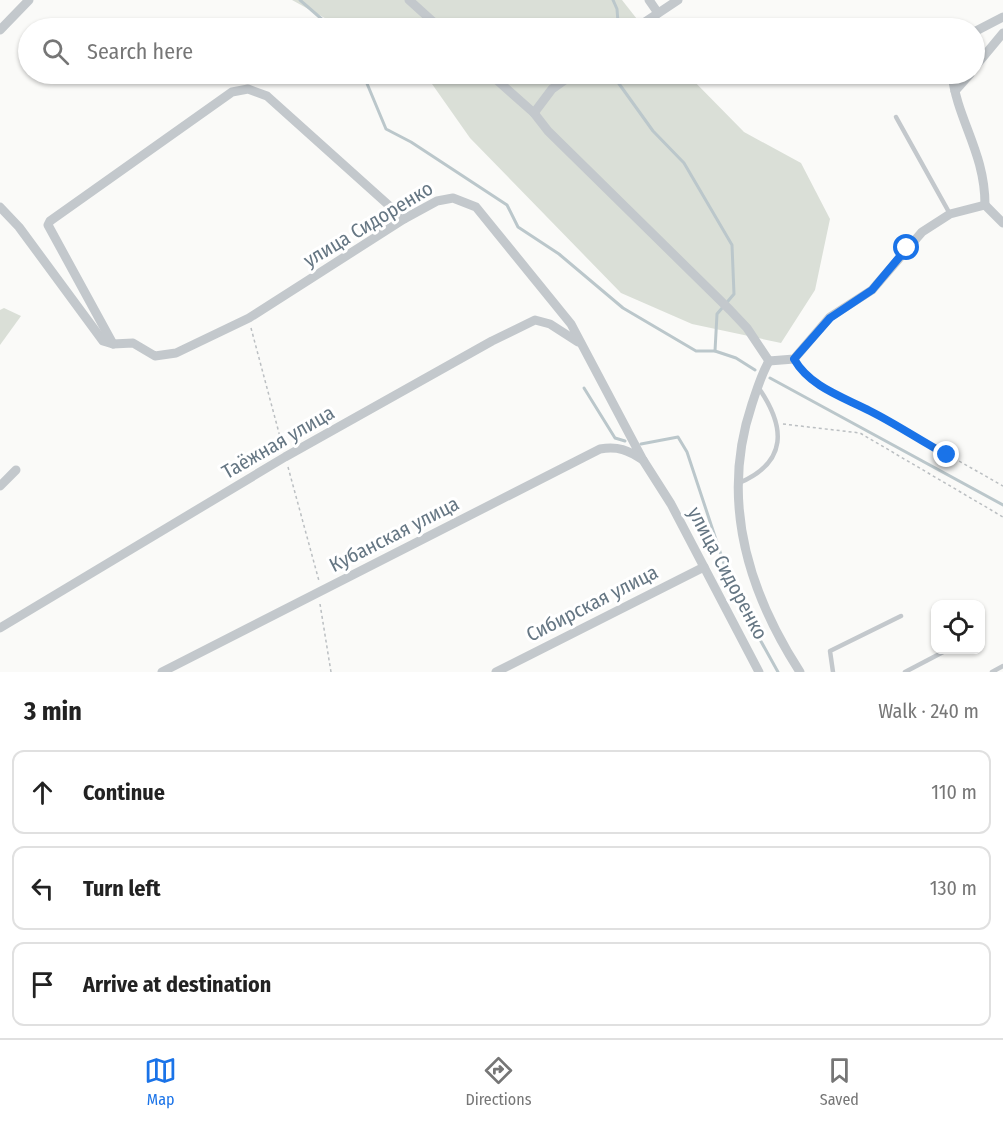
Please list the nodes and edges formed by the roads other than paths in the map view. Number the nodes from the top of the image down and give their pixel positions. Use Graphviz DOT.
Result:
graph roads {
  1 [pos="29,0"];
  2 [pos="409,0"];
  3 [pos="649,0"];
  4 [pos="678,0"];
  5 [pos="658,13"];
  6 [pos="1003,17"];
  7 [pos="429,18"];
  8 [pos="651,18"];
  9 [pos="985,27"];
  10 [pos="0,30"];
  11 [pos="1003,33"];
  12 [pos="985,56"];
  13 [pos="501,84"];
  14 [pos="559,84"];
  15 [pos="954,84"];
  16 [pos="961,84"];
  17 [pos="955,91"];
  18 [pos="534,113"];
  19 [pos="896,117"];
  20 [pos="985,205"];
  21 [pos="0,207"];
  22 [pos="950,214"];
  23 [pos="404,219"];
  24 [pos="1003,223"];
  25 [pos="580,343"];
  26 [pos="113,344"];
  27 [pos="769,362"];
  28 [pos="758,387"];
  29 [pos="643,460"];
  30 [pos="16,470"];
  31 [pos="737,484"];
  32 [pos="0,486"];
  33 [pos="704,567"];
  34 [pos="901,616"];
  35 [pos="0,628"];
  36 [pos="939,654"];
  37 [pos="1003,666"];
  38 [pos="162,672"];
  39 [pos="496,672"];
  40 [pos="759,672"];
  41 [pos="800,672"];
  42 [pos="833,672"];
  43 [pos="905,672"];
  44 [pos="992,672"];
  1 -- 10 [label="street"];
  2 -- 7 [label="street"];
  3 -- 5 [label="street"];
  4 -- 5 [label="street"];
  5 -- 8 [label="street"];
  6 -- 9 [label="street"];
  11 -- 12 [label="street"];
  13 -- 18 [label="street"];
  14 -- 18 [label="street"];
  15 -- 17 [label="street"];
  16 -- 17 [label="street"];
  17 -- 20 [label="street"];
  18 -- 27 [label="street"];
  19 -- 22 [label="lane"];
  20 -- 22 [label="street"];
  20 -- 24 [label="street"];
  21 -- 26 [label="street"];
  22 -- 27 [label="street"];
  23 -- 25 [label="street, улица Сидоренко"];
  23 -- 26 [label="street, улица Сидоренко"];
  23 -- 26 [label="street"];
  25 -- 29 [label="street, улица Сидоренко"];
  25 -- 35 [label="street, Таёжная улица"];
  27 -- 28 [label="street"];
  28 -- 31 [label="street"];
  28 -- 31 [label="lane"];
  29 -- 33 [label="street, улица Сидоренко"];
  29 -- 38 [label="street, Кубанская улица"];
  30 -- 32 [label="street"];
  31 -- 41 [label="street"];
  33 -- 39 [label="street, Сибирская улица"];
  33 -- 40 [label="street, улица Сидоренко"];
  34 -- 42 [label="lane"];
  36 -- 43 [label="lane"];
  37 -- 44 [label="lane"];
}
